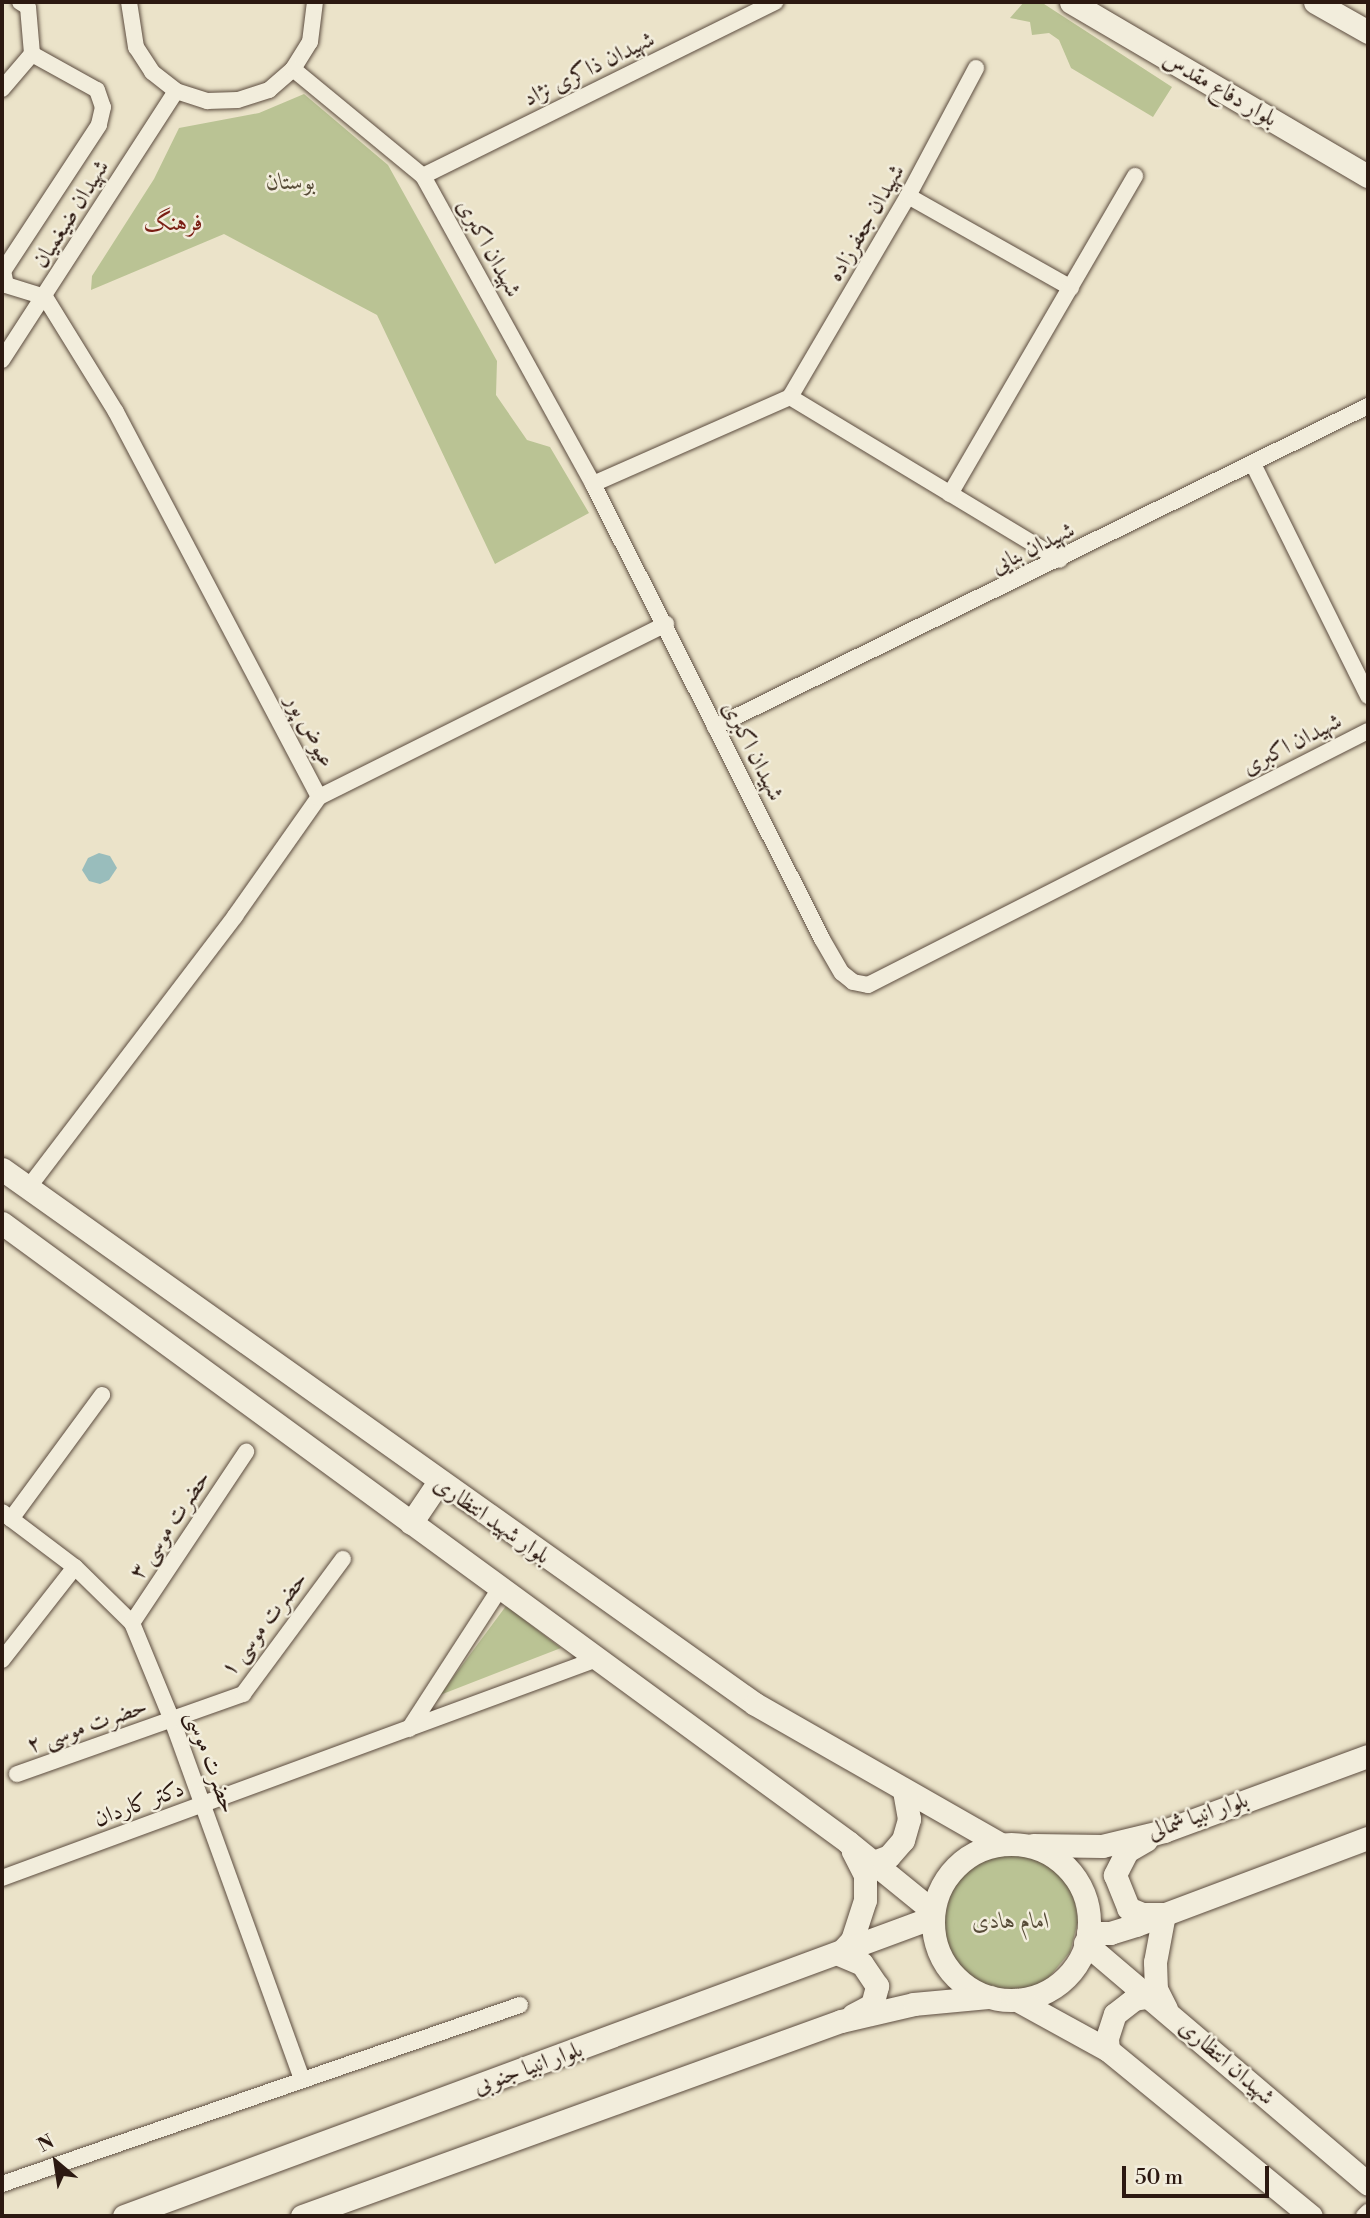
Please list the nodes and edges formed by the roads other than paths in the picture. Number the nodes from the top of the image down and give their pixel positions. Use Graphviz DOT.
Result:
graph roads {
  1 [pos="20,2"];
  2 [pos="129,2"];
  3 [pos="315,2"];
  4 [pos="775,2"];
  5 [pos="1071,2"];
  6 [pos="1315,2"];
  7 [pos="1368,32"];
  8 [pos="32,54"];
  9 [pos="976,68"];
  10 [pos="293,69"];
  11 [pos="2,89"];
  12 [pos="176,91"];
  13 [pos="423,176"];
  14 [pos="1135,176"];
  15 [pos="1368,176"];
  16 [pos="908,196"];
  17 [pos="4,288"];
  18 [pos="1070,288"];
  19 [pos="45,297"];
  20 [pos="2,360"];
  21 [pos="790,397"];
  22 [pos="1368,406"];
  23 [pos="1253,464"];
  24 [pos="593,484"];
  25 [pos="950,494"];
  26 [pos="1060,560"];
  27 [pos="666,624"];
  28 [pos="1368,696"];
  29 [pos="715,727"];
  30 [pos="1368,731"];
  31 [pos="319,797"];
  32 [pos="2,1169"];
  33 [pos="28,1188"];
  34 [pos="2,1223"];
  35 [pos="102,1395"];
  36 [pos="246,1452"];
  37 [pos="439,1483"];
  38 [pos="6,1515"];
  39 [pos="411,1523"];
  40 [pos="343,1559"];
  41 [pos="75,1567"];
  42 [pos="501,1587"];
  43 [pos="132,1623"];
  44 [pos="597,1659"];
  45 [pos="2,1660"];
  46 [pos="173,1720"];
  47 [pos="410,1729"];
  48 [pos="1368,1756"];
  49 [pos="18,1774"];
  50 [pos="904,1791"];
  51 [pos="202,1805"];
  52 [pos="1164,1831"];
  53 [pos="1368,1838"];
  54 [pos="848,1842"];
  55 [pos="1011,1844"];
  56 [pos="871,1863"];
  57 [pos="2,1878"];
  58 [pos="932,1914"];
  59 [pos="1164,1914"];
  60 [pos="1086,1938"];
  61 [pos="839,1954"];
  62 [pos="990,1997"];
  63 [pos="1017,2000"];
  64 [pos="1156,2003"];
  65 [pos="520,2005"];
  66 [pos="841,2021"];
  67 [pos="1108,2050"];
  68 [pos="302,2079"];
  69 [pos="2,2184"];
  70 [pos="1368,2184"];
  71 [pos="124,2216"];
  72 [pos="302,2216"];
  73 [pos="1311,2216"];
  1 -- 8 [label="street"];
  2 -- 12 [label="street"];
  3 -- 10 [label="street"];
  4 -- 13 [label="street, شهیدان ذاکری نژاد"];
  5 -- 15 [label="street, بلوار دفاع مقدس"];
  6 -- 7 [label="street"];
  8 -- 11 [label="street"];
  8 -- 17 [label="street"];
  9 -- 16 [label="street, شهیدان جعفرزاده"];
  10 -- 12 [label="street"];
  10 -- 13 [label="street, شهیدان اکبری"];
  12 -- 19 [label="street, شهیدان ضیغمیان"];
  13 -- 24 [label="street, شهیدان اکبری"];
  14 -- 18 [label="street"];
  16 -- 18 [label="street"];
  16 -- 21 [label="street, شهیدان جعفرزاده"];
  17 -- 19 [label="street"];
  18 -- 25 [label="street"];
  19 -- 20 [label="street, شهیدان ضیغمیان"];
  19 -- 31 [label="street, عیوض پور"];
  21 -- 24 [label="street"];
  21 -- 25 [label="street"];
  22 -- 23 [label="street, شهیدان بنایی"];
  23 -- 26 [label="street, شهیدان بنایی"];
  23 -- 28 [label="street"];
  24 -- 27 [label="street, شهیدان اکبری"];
  25 -- 26 [label="street"];
  26 -- 29 [label="street, شهیدان بنایی"];
  27 -- 29 [label="street, شهیدان اکبری"];
  27 -- 31 [label="street"];
  29 -- 30 [label="street, شهیدان اکبری"];
  31 -- 33 [label="street, عیوض پور"];
  32 -- 33 [label="street, بلوار شهید انتظاری"];
  33 -- 37 [label="street, بلوار شهید انتظاری"];
  34 -- 39 [label="street"];
  35 -- 38 [label="street"];
  36 -- 43 [label="street, حضرت موسی ۳"];
  37 -- 39 [label="street"];
  37 -- 50 [label="street, بلوار شهید انتظاری"];
  38 -- 41 [label="street, حضرت موسی"];
  39 -- 42 [label="street"];
  40 -- 46 [label="street, حضرت موسی ۱"];
  41 -- 43 [label="street, حضرت موسی"];
  41 -- 45 [label="street"];
  42 -- 44 [label="street"];
  42 -- 47 [label="street"];
  43 -- 46 [label="street, حضرت موسی"];
  44 -- 47 [label="street, دکتر کاردان"];
  44 -- 54 [label="street"];
  46 -- 49 [label="street, حضرت موسی ۲"];
  46 -- 51 [label="street, حضرت موسی"];
  47 -- 51 [label="street, دکتر کاردان"];
  48 -- 52 [label="street, بلوار انبیا شمالی"];
  50 -- 55 [label="street, بلوار شهید انتظاری"];
  50 -- 56 [label="street"];
  51 -- 57 [label="street, دکتر کاردان"];
  51 -- 68 [label="street, حضرت موسی"];
  52 -- 55 [label="street, بلوار انبیا شمالی"];
  52 -- 59 [label="street"];
  53 -- 59 [label="street"];
  54 -- 56 [label="street"];
  54 -- 61 [label="street"];
  55 -- 58 [label="street"];
  55 -- 60 [label="street"];
  56 -- 58 [label="street"];
  58 -- 61 [label="street, بلوار انبیا جنوبی"];
  58 -- 62 [label="street"];
  59 -- 60 [label="street"];
  59 -- 64 [label="street"];
  60 -- 63 [label="street"];
  60 -- 64 [label="street, شهیدان انتظاری"];
  61 -- 66 [label="street"];
  61 -- 71 [label="street, بلوار انبیا جنوبی"];
  62 -- 63 [label="street"];
  62 -- 66 [label="street"];
  63 -- 67 [label="street"];
  64 -- 67 [label="street"];
  64 -- 70 [label="street, شهیدان انتظاری"];
  65 -- 68 [label="street"];
  66 -- 72 [label="street"];
  67 -- 73 [label="street"];
  68 -- 69 [label="street"];
}
